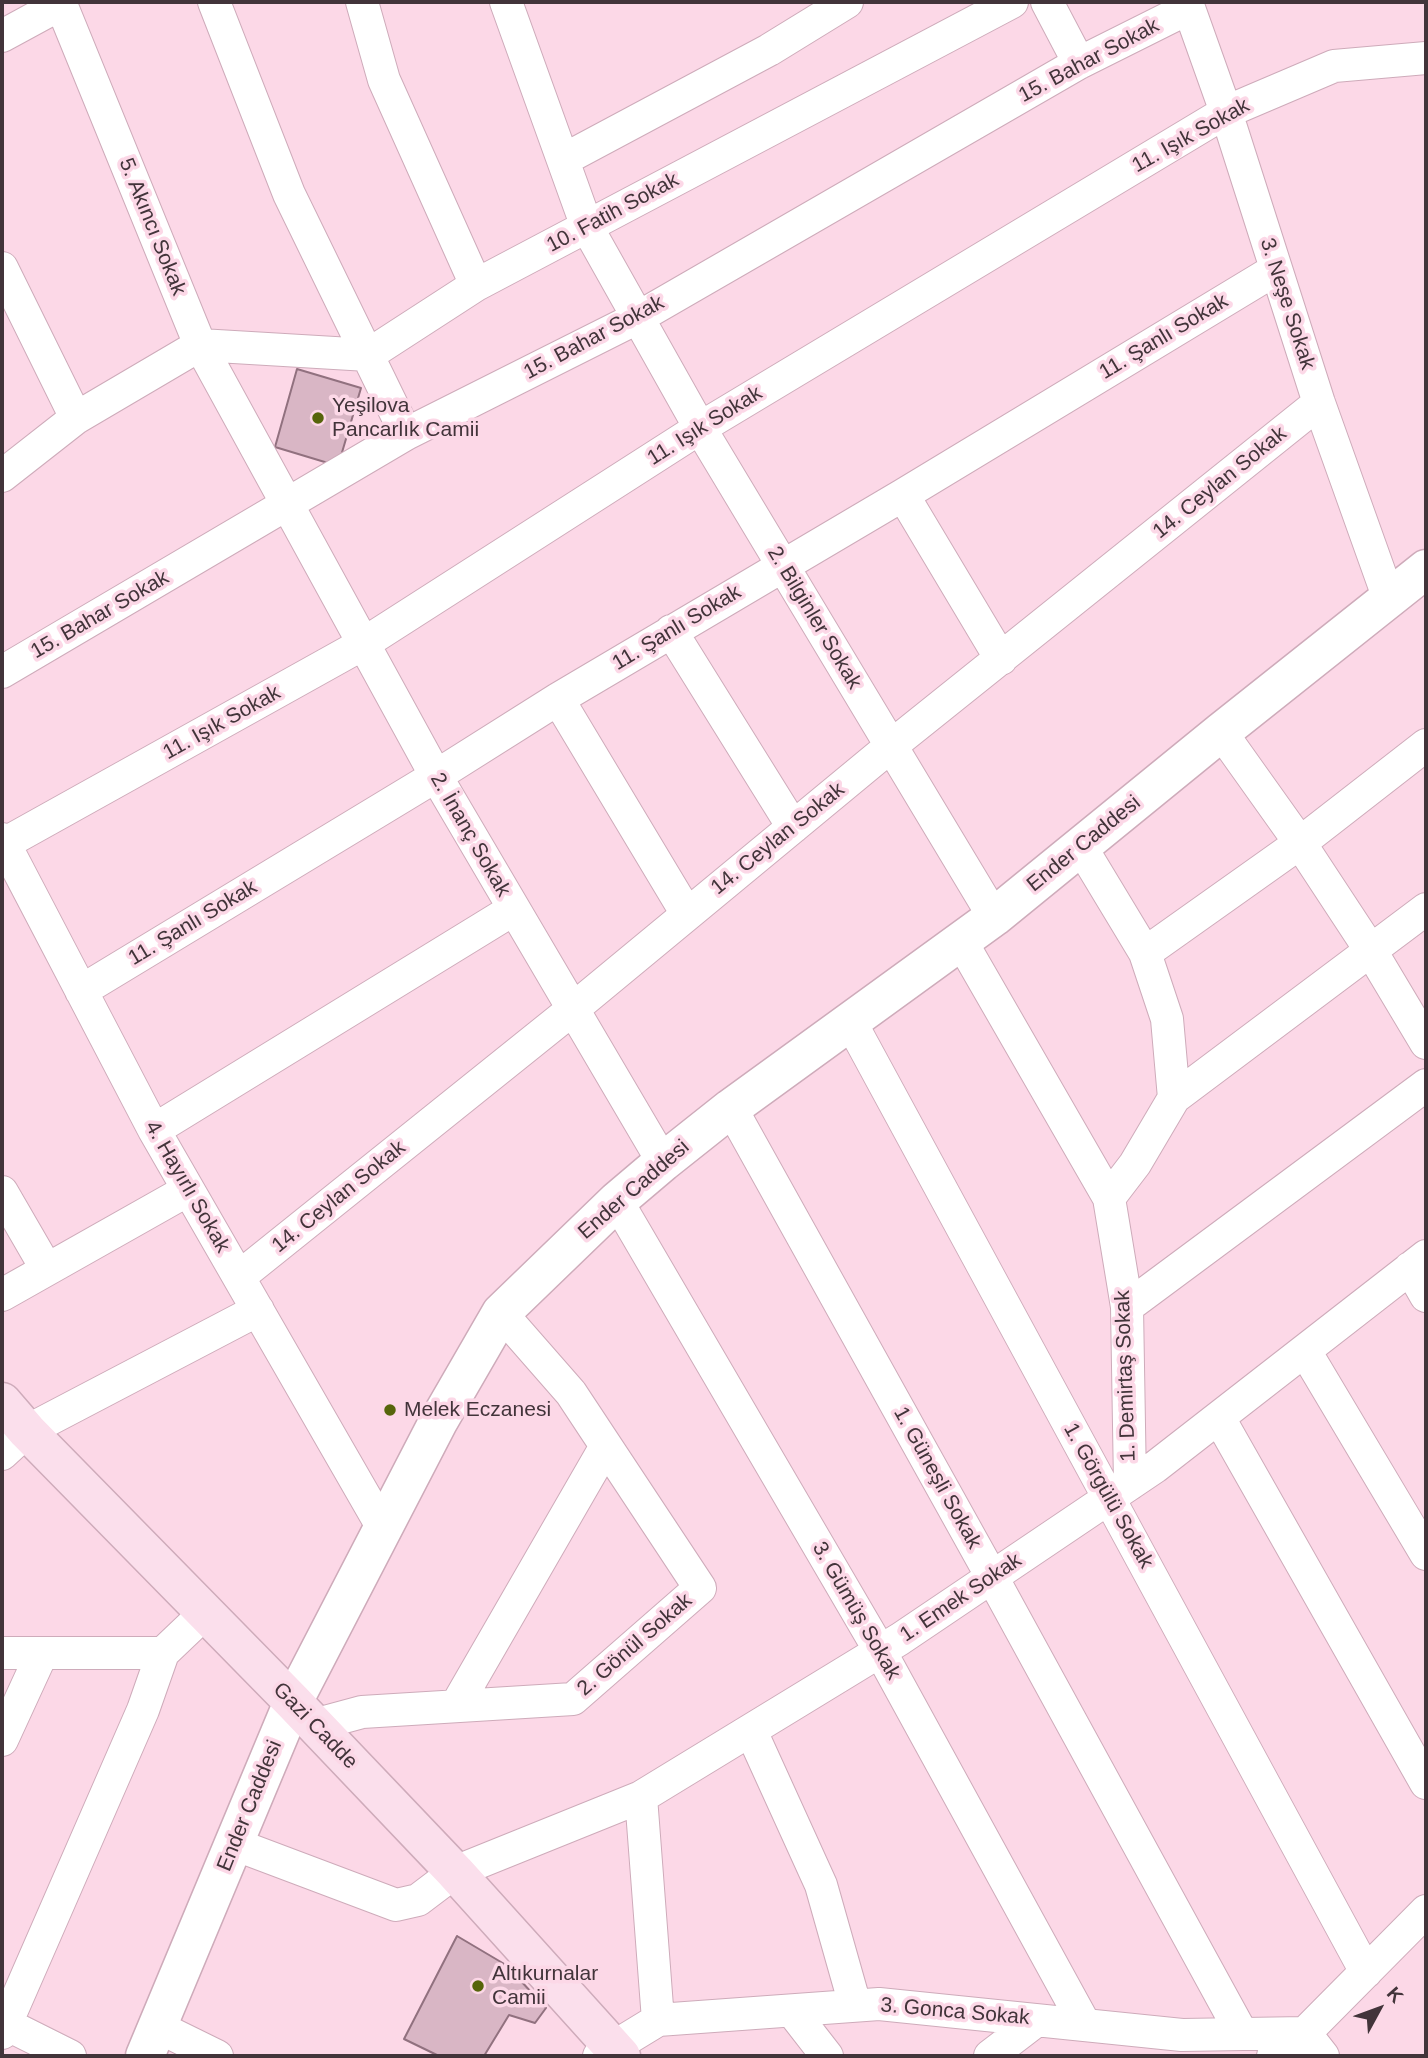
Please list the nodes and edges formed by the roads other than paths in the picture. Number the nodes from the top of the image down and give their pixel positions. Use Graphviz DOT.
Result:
graph roads {
  1 [pos="214,2"];
  2 [pos="362,2"];
  3 [pos="847,2"];
  4 [pos="1012,2"];
  5 [pos="1047,2"];
  6 [pos="516,6"];
  7 [pos="1189,8"];
  8 [pos="2,37"];
  9 [pos="1426,58"];
  10 [pos="1079,63"];
  11 [pos="1226,112"];
  12 [pos="563,160"];
  13 [pos="587,227"];
  14 [pos="1275,270"];
  15 [pos="2,271"];
  16 [pos="476,285"];
  17 [pos="639,317"];
  18 [pos="200,345"];
  19 [pos="368,355"];
  20 [pos="1320,403"];
  21 [pos="76,418"];
  22 [pos="701,428"];
  23 [pos="406,434"];
  24 [pos="2,476"];
  25 [pos="904,495"];
  26 [pos="287,504"];
  27 [pos="783,565"];
  28 [pos="1426,569"];
  29 [pos="1389,599"];
  30 [pos="671,631"];
  31 [pos="363,644"];
  32 [pos="1001,659"];
  33 [pos="2,672"];
  34 [pos="558,699"];
  35 [pos="1221,732"];
  36 [pos="1426,745"];
  37 [pos="891,746"];
  38 [pos="436,776"];
  39 [pos="793,827"];
  40 [pos="3,843"];
  41 [pos="1300,843"];
  42 [pos="1081,847"];
  43 [pos="513,909"];
  44 [pos="1426,909"];
  45 [pos="687,914"];
  46 [pos="994,917"];
  47 [pos="961,941"];
  48 [pos="1371,951"];
  49 [pos="1145,953"];
  50 [pos="81,991"];
  51 [pos="573,1009"];
  52 [pos="850,1021"];
  53 [pos="1426,1043"];
  54 [pos="1426,1085"];
  55 [pos="1174,1098"];
  56 [pos="731,1108"];
  57 [pos="154,1130"];
  58 [pos="663,1162"];
  59 [pos="188,1190"];
  60 [pos="2,1192"];
  61 [pos="1109,1198"];
  62 [pos="617,1201"];
  63 [pos="1418,1262"];
  64 [pos="46,1268"];
  65 [pos="239,1277"];
  66 [pos="2,1295"];
  67 [pos="1426,1296"];
  68 [pos="1127,1307"];
  69 [pos="258,1310"];
  70 [pos="501,1313"];
  71 [pos="1305,1351"];
  72 [pos="2,1402"];
  73 [pos="1219,1418"];
  74 [pos="14,1442"];
  75 [pos="606,1446"];
  76 [pos="1120,1491"];
  77 [pos="383,1528"];
  78 [pos="1426,1553"];
  79 [pos="992,1577"];
  80 [pos="205,1613"];
  81 [pos="880,1651"];
  82 [pos="2,1653"];
  83 [pos="42,1653"];
  84 [pos="163,1653"];
  85 [pos="456,1706"];
  86 [pos="303,1714"];
  87 [pos="751,1731"];
  88 [pos="2,1740"];
  89 [pos="1426,1783"];
  90 [pos="641,1797"];
  91 [pos="234,1844"];
  92 [pos="455,1872"];
  93 [pos="1426,1911"];
  94 [pos="1366,1972"];
  95 [pos="855,2005"];
  96 [pos="792,2011"];
  97 [pos="658,2020"];
  98 [pos="1037,2020"];
  99 [pos="1084,2025"];
  100 [pos="3,2026"];
  101 [pos="1242,2034"];
  102 [pos="152,2042"];
  103 [pos="1314,2045"];
  104 [pos="611,2053"];
  105 [pos="70,2056"];
  106 [pos="217,2056"];
  107 [pos="827,2056"];
  108 [pos="990,2056"];
  109 [pos="1273,2056"];
  1 -- 19 [label="street"];
  2 -- 16 [label="street"];
  3 -- 12 [label="street"];
  4 -- 13 [label="street, 10. Fatih Sokak"];
  5 -- 10 [label="street"];
  6 -- 12 [label="street, 2. Bilginler Sokak"];
  7 -- 10 [label="street, 15. Bahar Sokak"];
  7 -- 11 [label="street, 3. Neşe Sokak"];
  8 -- 18 [label="street, 5. Akıncı Sokak"];
  9 -- 11 [label="street, 11. Işık Sokak"];
  10 -- 17 [label="street, 15. Bahar Sokak"];
  11 -- 14 [label="street, 3. Neşe Sokak"];
  11 -- 22 [label="street, 11. Işık Sokak"];
  12 -- 13 [label="street, 2. Bilginler Sokak"];
  13 -- 16 [label="street, 10. Fatih Sokak"];
  13 -- 17 [label="street, 2. Bilginler Sokak"];
  14 -- 20 [label="street, 3. Neşe Sokak"];
  14 -- 25 [label="street, 11. Şanlı Sokak"];
  15 -- 21 [label="street"];
  16 -- 19 [label="street, 10. Fatih Sokak"];
  17 -- 22 [label="street, 2. Bilginler Sokak"];
  17 -- 23 [label="street, 15. Bahar Sokak"];
  18 -- 19 [label="street"];
  18 -- 21 [label="street"];
  18 -- 26 [label="street, 5. Akıncı Sokak"];
  19 -- 23 [label="street"];
  20 -- 29 [label="street, 3. Neşe Sokak"];
  20 -- 32 [label="street, 14. Ceylan Sokak"];
  21 -- 24 [label="street"];
  22 -- 27 [label="street, 2. Bilginler Sokak"];
  22 -- 31 [label="street, 11. Işık Sokak"];
  23 -- 26 [label="street, 15. Bahar Sokak"];
  25 -- 27 [label="street, 11. Şanlı Sokak"];
  25 -- 32 [label="street"];
  26 -- 31 [label="street, 2. İnanç Sokak"];
  26 -- 33 [label="street, 15. Bahar Sokak"];
  27 -- 30 [label="street, 11. Şanlı Sokak"];
  27 -- 37 [label="street, 2. Bilginler Sokak"];
  28 -- 29 [label="street, Ender Caddesi"];
  29 -- 35 [label="street, Ender Caddesi"];
  30 -- 34 [label="street, 11. Şanlı Sokak"];
  30 -- 39 [label="street"];
  31 -- 38 [label="street, 2. İnanç Sokak"];
  31 -- 40 [label="street, 11. Işık Sokak"];
  32 -- 37 [label="street, 14. Ceylan Sokak"];
  34 -- 38 [label="street, 11. Şanlı Sokak"];
  34 -- 45 [label="street"];
  35 -- 41 [label="street"];
  35 -- 42 [label="street, Ender Caddesi"];
  36 -- 41 [label="street"];
  37 -- 39 [label="street, 14. Ceylan Sokak"];
  37 -- 46 [label="street, 2. Bilginler Sokak"];
  38 -- 43 [label="street, 2. İnanç Sokak"];
  38 -- 50 [label="street, 11. Şanlı Sokak"];
  39 -- 45 [label="street, 14. Ceylan Sokak"];
  40 -- 50 [label="street, 4. Hayırlı Sokak"];
  41 -- 48 [label="street"];
  41 -- 49 [label="street"];
  42 -- 46 [label="street, Ender Caddesi"];
  42 -- 49 [label="street"];
  43 -- 51 [label="street, 2. İnanç Sokak"];
  43 -- 57 [label="street"];
  44 -- 48 [label="street"];
  45 -- 51 [label="street, 14. Ceylan Sokak"];
  46 -- 47 [label="street, Ender Caddesi"];
  47 -- 52 [label="street, Ender Caddesi"];
  47 -- 61 [label="street"];
  48 -- 53 [label="street"];
  48 -- 55 [label="street"];
  49 -- 55 [label="street"];
  50 -- 57 [label="street, 4. Hayırlı Sokak"];
  51 -- 58 [label="street, 2. İnanç Sokak"];
  51 -- 65 [label="street, 14. Ceylan Sokak"];
  52 -- 56 [label="street, Ender Caddesi"];
  52 -- 76 [label="street, 1. Görgülü Sokak"];
  54 -- 68 [label="street"];
  55 -- 61 [label="street"];
  56 -- 58 [label="street, Ender Caddesi"];
  56 -- 79 [label="street, 1. Güneşli Sokak"];
  57 -- 59 [label="street, 4. Hayırlı Sokak"];
  58 -- 62 [label="street, Ender Caddesi"];
  59 -- 64 [label="street"];
  59 -- 65 [label="street, 4. Hayırlı Sokak"];
  60 -- 64 [label="street"];
  61 -- 68 [label="street, 1. Demirtaş Sokak"];
  62 -- 70 [label="street, Ender Caddesi"];
  62 -- 81 [label="street, 3. Gümüş Sokak"];
  63 -- 67 [label="street"];
  63 -- 71 [label="street, 1. Emek Sokak"];
  64 -- 66 [label="street"];
  65 -- 69 [label="street, 4. Hayırlı Sokak"];
  68 -- 76 [label="street, 1. Demirtaş Sokak"];
  69 -- 74 [label="street"];
  69 -- 77 [label="street, 4. Hayırlı Sokak"];
  70 -- 75 [label="street, 2. Gönül Sokak"];
  70 -- 77 [label="street, Ender Caddesi"];
  71 -- 73 [label="street, 1. Emek Sokak"];
  71 -- 78 [label="street"];
  72 -- 74 [label="main road, Gazi Cadde"];
  73 -- 76 [label="street, 1. Emek Sokak"];
  73 -- 89 [label="street"];
  74 -- 80 [label="main road, Gazi Cadde"];
  75 -- 85 [label="street"];
  75 -- 85 [label="street, 2. Gönül Sokak"];
  76 -- 79 [label="street, 1. Emek Sokak"];
  76 -- 94 [label="street, 1. Görgülü Sokak"];
  77 -- 86 [label="street, Ender Caddesi"];
  79 -- 81 [label="street, 1. Emek Sokak"];
  79 -- 101 [label="street, 1. Güneşli Sokak"];
  80 -- 84 [label="street"];
  80 -- 86 [label="main road, Gazi Cadde"];
  81 -- 87 [label="street, 1. Emek Sokak"];
  81 -- 99 [label="street, 3. Gümüş Sokak"];
  82 -- 83 [label="street"];
  83 -- 84 [label="street"];
  83 -- 88 [label="street"];
  84 -- 100 [label="street"];
  85 -- 86 [label="street, 2. Gönül Sokak"];
  86 -- 91 [label="street, Ender Caddesi"];
  86 -- 92 [label="main road, Gazi Cadde"];
  87 -- 90 [label="street, 1. Emek Sokak"];
  87 -- 95 [label="street"];
  90 -- 92 [label="street, 1. Emek Sokak"];
  90 -- 97 [label="street"];
  91 -- 92 [label="street, 1. Emek Sokak"];
  91 -- 102 [label="street, Ender Caddesi"];
  92 -- 104 [label="main road, Gazi Cadde"];
  93 -- 94 [label="street"];
  94 -- 103 [label="street"];
  95 -- 96 [label="street, 3. Gonca Sokak"];
  95 -- 98 [label="street, 3. Gonca Sokak"];
  96 -- 97 [label="street, 3. Gonca Sokak"];
  96 -- 107 [label="street"];
  97 -- 104 [label="street, 3. Gonca Sokak"];
  98 -- 99 [label="street, 3. Gonca Sokak"];
  98 -- 108 [label="street"];
  99 -- 101 [label="street, 3. Gonca Sokak"];
  100 -- 105 [label="street"];
  101 -- 103 [label="street, 3. Gonca Sokak"];
  102 -- 106 [label="street"];
  103 -- 109 [label="street"];
}
